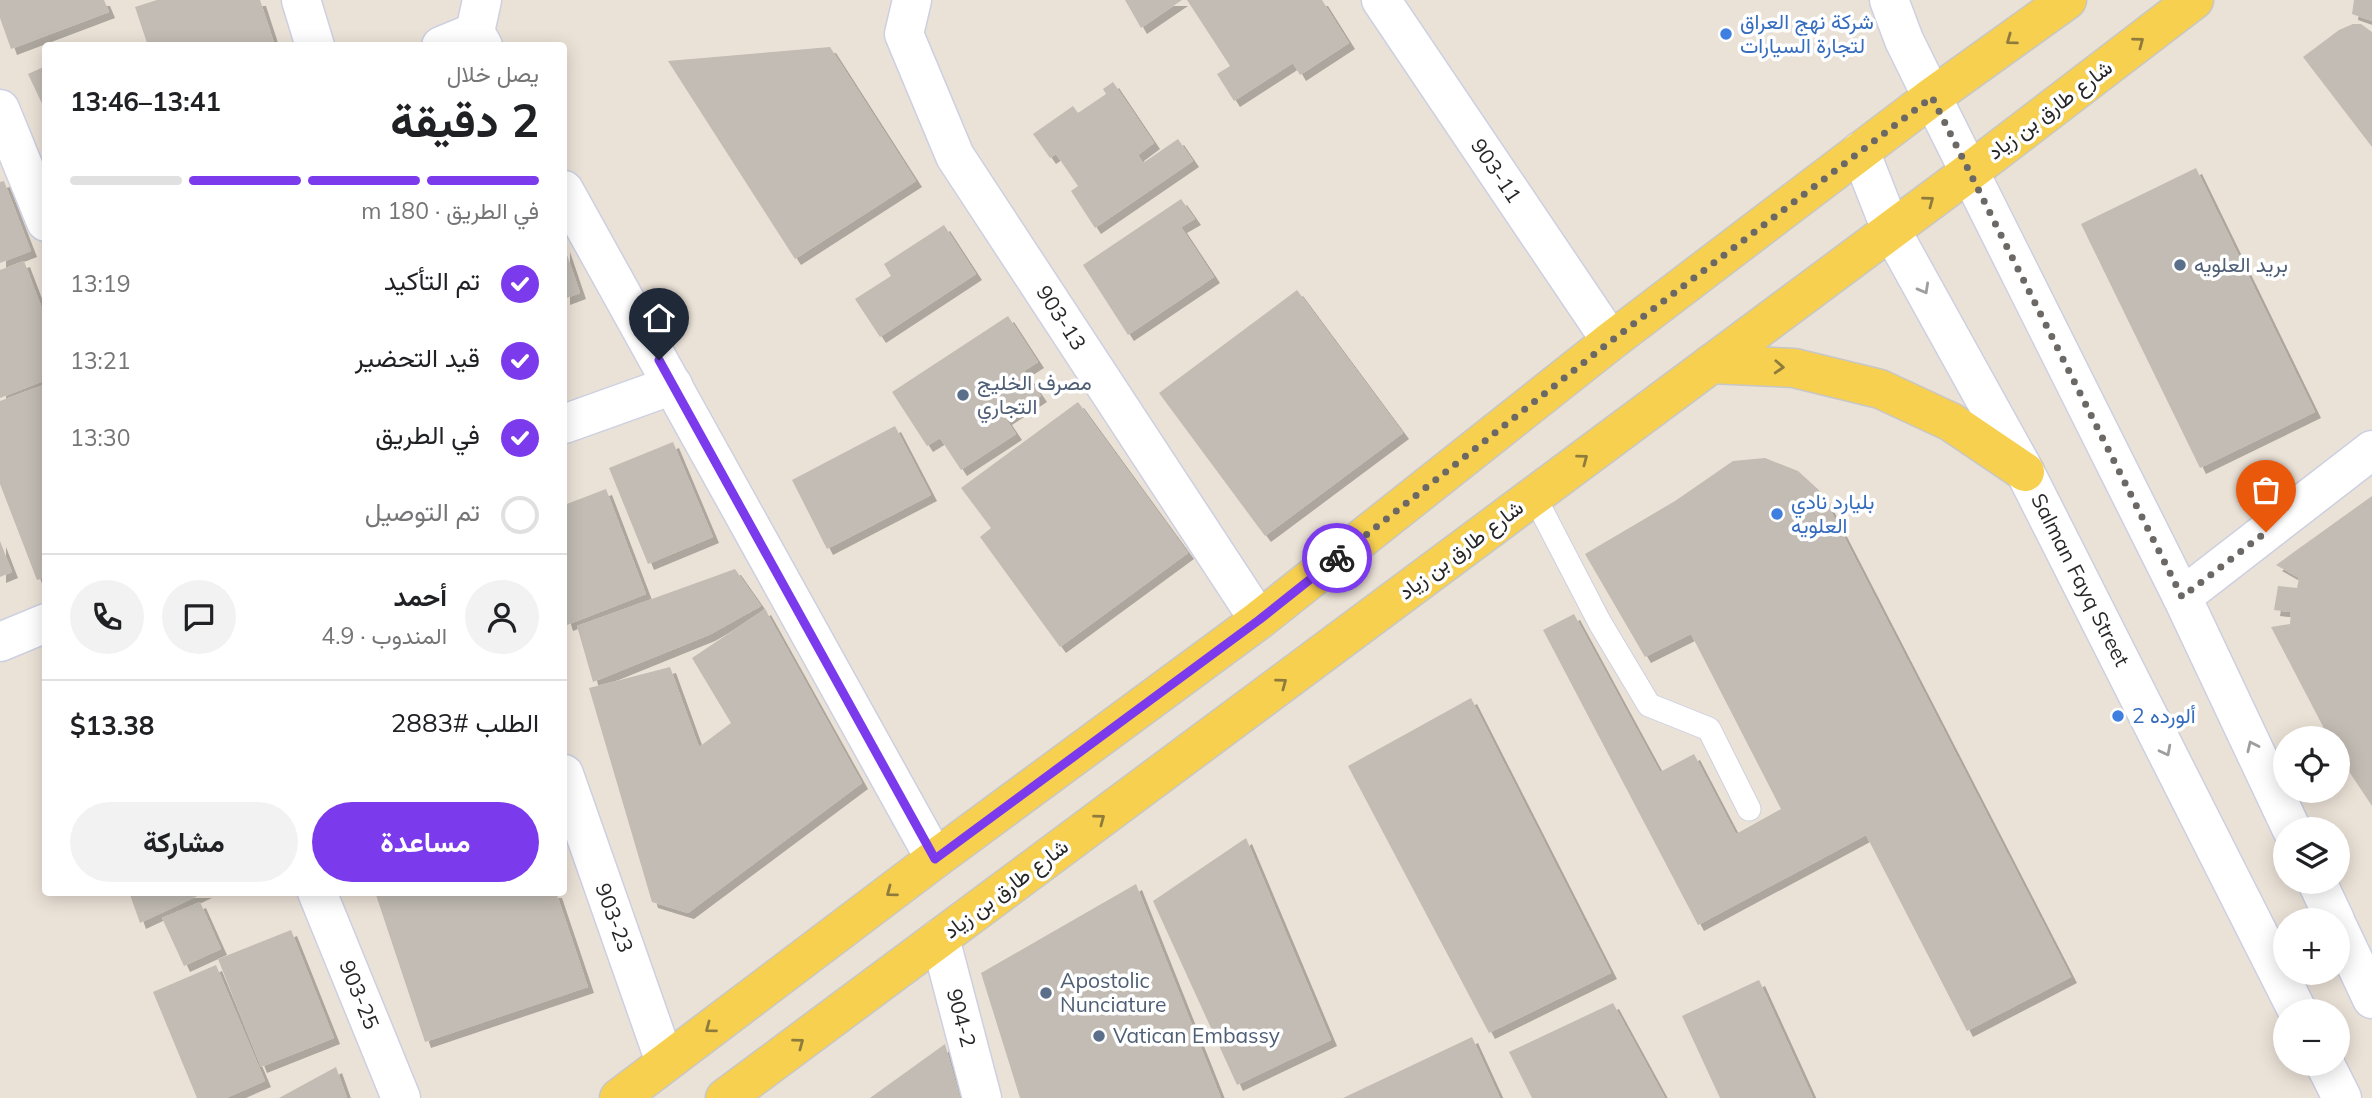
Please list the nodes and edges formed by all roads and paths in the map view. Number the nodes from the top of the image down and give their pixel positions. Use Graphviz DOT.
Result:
graph roads {
  1 [pos="301,0"];
  2 [pos="912,0"];
  3 [pos="1381,0"];
  4 [pos="1889,0"];
  5 [pos="2194,0"];
  6 [pos="2063,2"];
  7 [pos="314,42"];
  8 [pos="1932,97"];
  9 [pos="0,108"];
  10 [pos="1860,151"];
  11 [pos="1968,173"];
  12 [pos="567,195"];
  13 [pos="42,212"];
  14 [pos="1891,230"];
  15 [pos="1611,341"];
  16 [pos="1711,364"];
  17 [pos="673,385"];
  18 [pos="567,423"];
  19 [pos="2372,450"];
  20 [pos="2025,472"];
  21 [pos="1534,496"];
  22 [pos="2182,597"];
  23 [pos="1259,620"];
  24 [pos="42,626"];
  25 [pos="0,642"];
  26 [pos="567,783"];
  27 [pos="1749,809"];
  28 [pos="2286,817"];
  29 [pos="935,859"];
  30 [pos="319,896"];
  31 [pos="940,938"];
  32 [pos="2350,952"];
  33 [pos="2291,999"];
  34 [pos="2372,999"];
  35 [pos="665,1062"];
  36 [pos="2331,1076"];
  37 [pos="401,1098"];
  38 [pos="619,1098"];
  39 [pos="725,1098"];
  40 [pos="982,1098"];
  41 [pos="2342,1098"];
  1 -- 7 [label="street"];
  2 -- 23 [label="street, 903-13"];
  3 -- 15 [label="street, 903-11"];
  4 -- 8 [label="street"];
  11 -- 5 [label="main road, شارع طارق بن زياد, one-way"];
  6 -- 8 [label="main road, one-way"];
  8 -- 10 [label="main road"];
  8 -- 11 [label="street"];
  9 -- 13 [label="street"];
  10 -- 14 [label="street, Salman Fayq Street"];
  10 -- 15 [label="main road"];
  14 -- 11 [label="main road, شارع طارق بن زياد, one-way"];
  11 -- 22 [label="street"];
  12 -- 17 [label="street"];
  14 -- 16 [label="main road, شارع طارق بن زياد"];
  14 -- 20 [label="street, Salman Fayq Street, one-way"];
  15 -- 23 [label="main road"];
  16 -- 20 [label="main road, one-way"];
  21 -- 16 [label="main road, شارع طارق بن زياد, one-way"];
  17 -- 18 [label="street"];
  17 -- 29 [label="street"];
  19 -- 22 [label="street"];
  20 -- 33 [label="street, Salman Fayq Street, one-way"];
  21 -- 27 [label="lane"];
  31 -- 21 [label="main road, شارع طارق بن زياد, one-way"];
  28 -- 22 [label="street, one-way"];
  23 -- 29 [label="main road"];
  24 -- 25 [label="street"];
  26 -- 35 [label="street, 903-23"];
  29 -- 35 [label="main road, one-way"];
  30 -- 37 [label="street, 903-25"];
  39 -- 31 [label="main road, شارع طارق بن زياد, one-way"];
  31 -- 40 [label="street, 904-2"];
  32 -- 34 [label="street"];
  35 -- 38 [label="main road"];
  36 -- 41 [label="street"];
}
